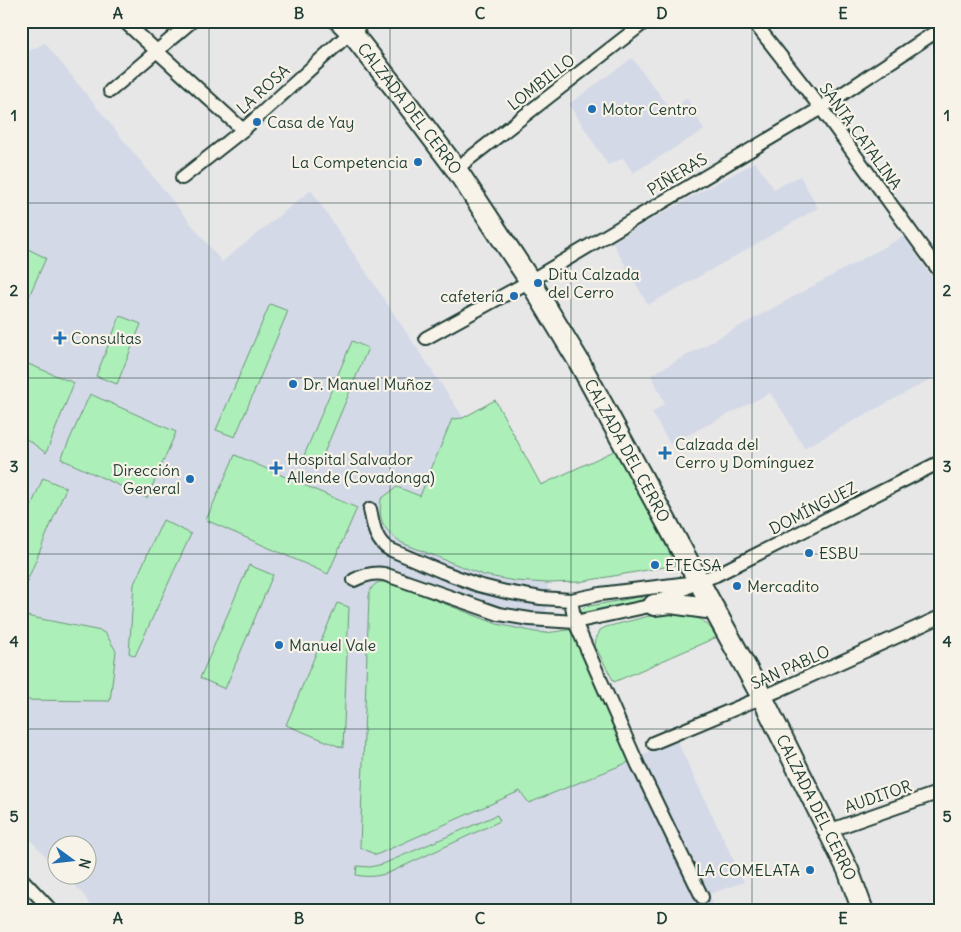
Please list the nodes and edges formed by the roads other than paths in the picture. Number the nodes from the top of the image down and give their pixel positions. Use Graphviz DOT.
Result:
graph roads {
  1 [pos="124,21"];
  2 [pos="192,21"];
  3 [pos="646,21"];
  4 [pos="753,21"];
  5 [pos="352,25"];
  6 [pos="940,29"];
  7 [pos="157,52"];
  8 [pos="110,91"];
  9 [pos="821,108"];
  10 [pos="243,130"];
  11 [pos="456,169"];
  12 [pos="182,178"];
  13 [pos="935,257"];
  14 [pos="940,272"];
  15 [pos="530,281"];
  16 [pos="426,338"];
  17 [pos="940,462"];
  18 [pos="370,509"];
  19 [pos="354,580"];
  20 [pos="699,581"];
  21 [pos="571,600"];
  22 [pos="654,604"];
  23 [pos="714,609"];
  24 [pos="940,617"];
  25 [pos="575,622"];
  26 [pos="762,698"];
  27 [pos="653,743"];
  28 [pos="940,792"];
  29 [pos="828,831"];
  30 [pos="21,878"];
  31 [pos="702,897"];
  32 [pos="52,911"];
  33 [pos="863,911"];
  1 -- 7 [label="street"];
  2 -- 7 [label="street"];
  3 -- 11 [label="street, LOMBILLO"];
  4 -- 9 [label="street, SANTA CATALINA"];
  5 -- 10 [label="street, LA ROSA"];
  5 -- 11 [label="main road, CALZADA DEL CERRO"];
  6 -- 9 [label="street, PIÑERAS"];
  7 -- 8 [label="street"];
  7 -- 10 [label="street"];
  9 -- 13 [label="street, SANTA CATALINA"];
  9 -- 15 [label="street, PIÑERAS"];
  10 -- 12 [label="street, LA ROSA"];
  11 -- 15 [label="main road, CALZADA DEL CERRO"];
  13 -- 14 [label="street, SANTA CATALINA"];
  15 -- 16 [label="street, PIÑERAS"];
  15 -- 20 [label="main road, CALZADA DEL CERRO"];
  17 -- 20 [label="street, DOMÍNGUEZ"];
  18 -- 21 [label="street, DOMÍNGUEZ"];
  19 -- 25 [label="street, DOMÍNGUEZ"];
  20 -- 21 [label="street, DOMÍNGUEZ"];
  20 -- 22 [label="street, DOMÍNGUEZ"];
  20 -- 23 [label="main road, CALZADA DEL CERRO"];
  21 -- 25 [label="street"];
  22 -- 23 [label="main road"];
  22 -- 25 [label="street, DOMÍNGUEZ"];
  23 -- 26 [label="main road, CALZADA DEL CERRO"];
  24 -- 26 [label="street, SAN PABLO"];
  25 -- 31 [label="street"];
  26 -- 27 [label="street, SAN PABLO"];
  26 -- 29 [label="main road, CALZADA DEL CERRO"];
  28 -- 29 [label="street, AUDITOR"];
  29 -- 33 [label="main road, CALZADA DEL CERRO"];
  30 -- 32 [label="street"];
}
